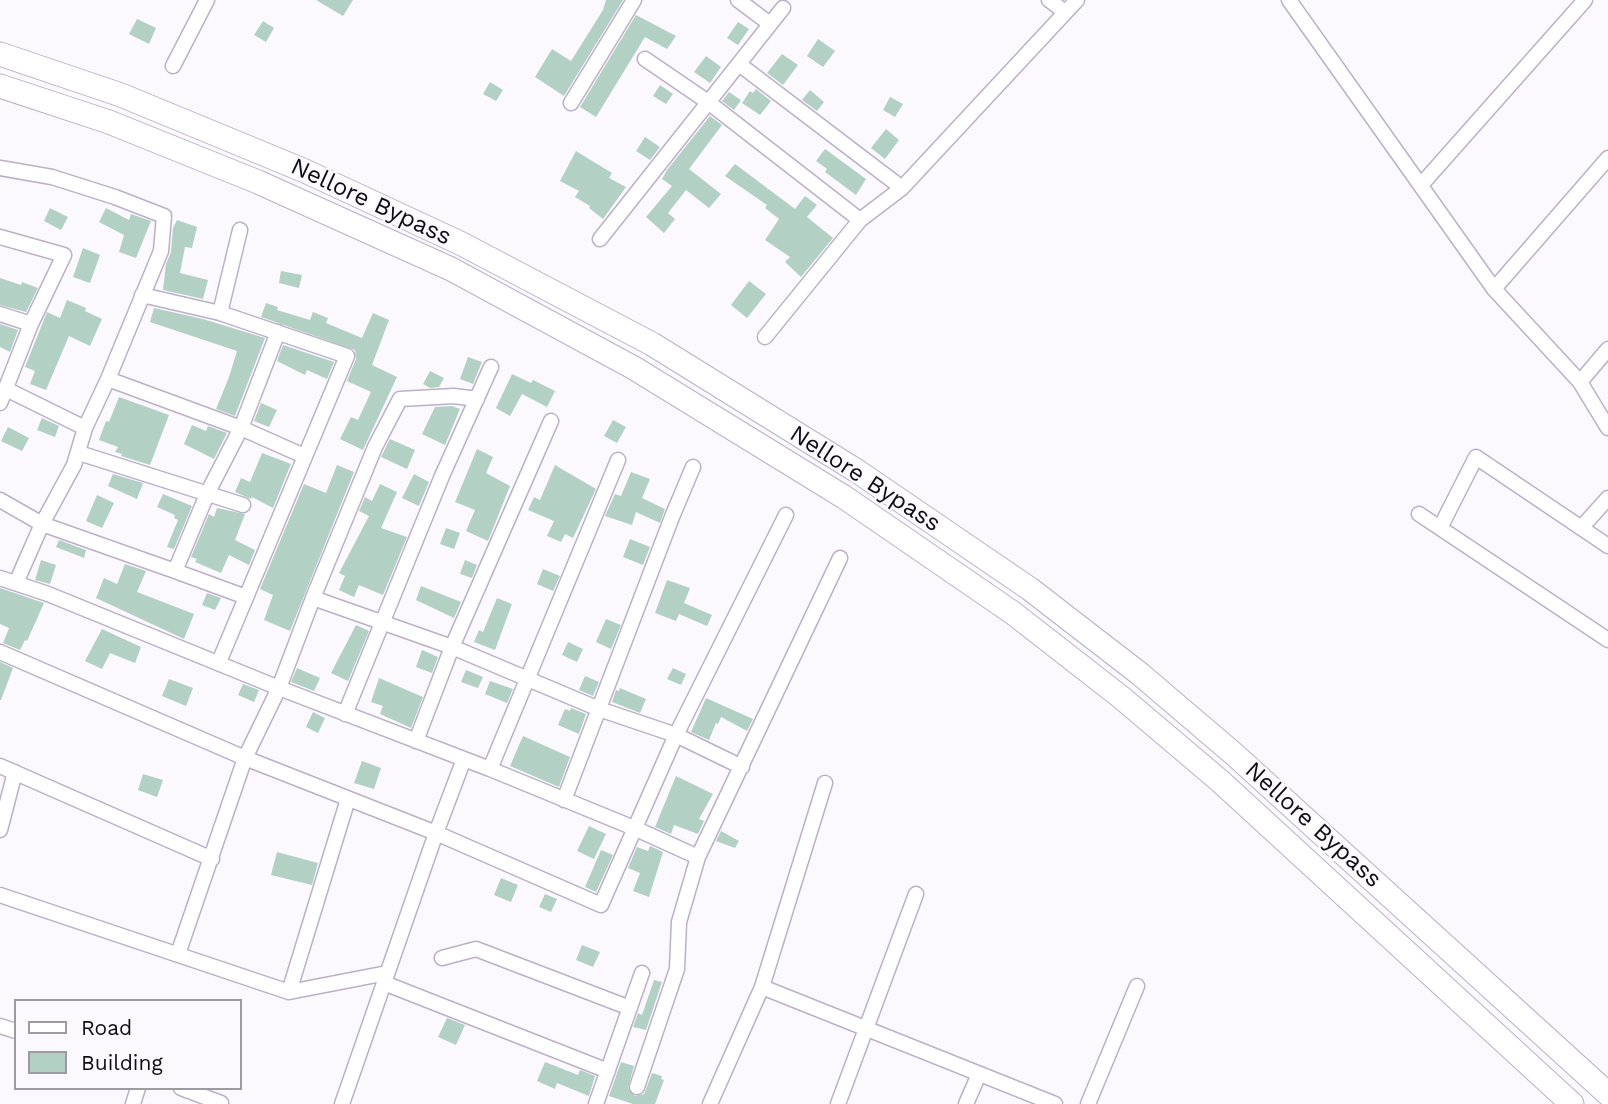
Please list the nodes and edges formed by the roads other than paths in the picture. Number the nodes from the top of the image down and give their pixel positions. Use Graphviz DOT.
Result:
graph roads {
  1 [pos="207,0"];
  2 [pos="634,0"];
  3 [pos="738,0"];
  4 [pos="1049,0"];
  5 [pos="1077,0"];
  6 [pos="1289,0"];
  7 [pos="1586,0"];
  8 [pos="783,8"];
  9 [pos="1065,12"];
  10 [pos="770,24"];
  11 [pos="0,54"];
  12 [pos="645,59"];
  13 [pos="739,64"];
  14 [pos="173,66"];
  15 [pos="0,86"];
  16 [pos="708,102"];
  17 [pos="571,103"];
  18 [pos="1608,158"];
  19 [pos="0,168"];
  20 [pos="1421,185"];
  21 [pos="902,188"];
  22 [pos="860,220"];
  23 [pos="240,230"];
  24 [pos="0,237"];
  25 [pos="600,239"];
  26 [pos="1494,289"];
  27 [pos="142,295"];
  28 [pos="220,313"];
  29 [pos="0,314"];
  30 [pos="31,324"];
  31 [pos="278,332"];
  32 [pos="765,337"];
  33 [pos="1608,349"];
  34 [pos="491,367"];
  35 [pos="108,380"];
  36 [pos="1580,382"];
  37 [pos="3,396"];
  38 [pos="477,399"];
  39 [pos="551,421"];
  40 [pos="85,428"];
  41 [pos="241,428"];
  42 [pos="1608,428"];
  43 [pos="79,453"];
  44 [pos="304,456"];
  45 [pos="618,460"];
  46 [pos="693,467"];
  47 [pos="208,492"];
  48 [pos="1608,498"];
  49 [pos="0,500"];
  50 [pos="243,505"];
  51 [pos="1419,514"];
  52 [pos="786,515"];
  53 [pos="42,524"];
  54 [pos="1440,528"];
  55 [pos="1581,528"];
  56 [pos="1608,546"];
  57 [pos="839,558"];
  58 [pos="175,570"];
  59 [pos="0,578"];
  60 [pos="16,583"];
  61 [pos="246,597"];
  62 [pos="313,598"];
  63 [pos="382,624"];
  64 [pos="1608,640"];
  65 [pos="452,647"];
  66 [pos="0,652"];
  67 [pos="219,662"];
  68 [pos="526,679"];
  69 [pos="279,688"];
  70 [pos="599,709"];
  71 [pos="345,714"];
  72 [pos="676,735"];
  73 [pos="416,741"];
  74 [pos="245,758"];
  75 [pos="464,760"];
  76 [pos="0,766"];
  77 [pos="742,767"];
  78 [pos="490,769"];
  79 [pos="15,772"];
  80 [pos="825,783"];
  81 [pos="348,799"];
  82 [pos="564,800"];
  83 [pos="634,828"];
  84 [pos="0,830"];
  85 [pos="436,833"];
  86 [pos="698,858"];
  87 [pos="212,859"];
  88 [pos="916,894"];
  89 [pos="0,895"];
  90 [pos="178,954"];
  91 [pos="442,958"];
  92 [pos="642,973"];
  93 [pos="386,978"];
  94 [pos="1137,986"];
  95 [pos="762,987"];
  96 [pos="289,992"];
  97 [pos="630,1008"];
  98 [pos="867,1029"];
  99 [pos="608,1071"];
  100 [pos="979,1074"];
  101 [pos="637,1087"];
  102 [pos="186,1090"];
  103 [pos="1608,1094"];
  104 [pos="221,1103"];
  105 [pos="342,1104"];
  106 [pos="596,1104"];
  107 [pos="710,1104"];
  108 [pos="838,1104"];
  109 [pos="966,1104"];
  110 [pos="1055,1104"];
  111 [pos="1088,1104"];
  112 [pos="1572,1104"];
  1 -- 14 [label="street"];
  2 -- 17 [label="street"];
  3 -- 10 [label="street"];
  4 -- 9 [label="street"];
  5 -- 9 [label="street"];
  6 -- 20 [label="street"];
  7 -- 20 [label="street"];
  8 -- 10 [label="street"];
  9 -- 21 [label="street"];
  10 -- 13 [label="street"];
  11 -- 103 [label="highway, Nellore Bypass"];
  12 -- 16 [label="street"];
  13 -- 16 [label="street"];
  13 -- 21 [label="street"];
  15 -- 112 [label="highway, Nellore Bypass"];
  16 -- 22 [label="street"];
  16 -- 25 [label="street"];
  18 -- 26 [label="street"];
  19 -- 27 [label="street"];
  20 -- 26 [label="street"];
  21 -- 22 [label="street"];
  22 -- 32 [label="street"];
  23 -- 28 [label="street"];
  24 -- 30 [label="street"];
  26 -- 36 [label="street"];
  27 -- 28 [label="street"];
  27 -- 35 [label="street"];
  28 -- 31 [label="street"];
  29 -- 30 [label="street"];
  30 -- 37 [label="street"];
  31 -- 41 [label="street"];
  31 -- 44 [label="street"];
  33 -- 36 [label="street"];
  34 -- 38 [label="street"];
  35 -- 40 [label="street"];
  35 -- 41 [label="street"];
  36 -- 42 [label="street"];
  37 -- 40 [label="street"];
  38 -- 62 [label="street"];
  38 -- 63 [label="street"];
  39 -- 65 [label="street"];
  40 -- 43 [label="street"];
  41 -- 44 [label="street"];
  41 -- 47 [label="street"];
  43 -- 47 [label="street"];
  43 -- 53 [label="street"];
  44 -- 61 [label="street"];
  45 -- 68 [label="street"];
  46 -- 70 [label="street"];
  47 -- 50 [label="street"];
  47 -- 58 [label="street"];
  48 -- 55 [label="street"];
  49 -- 53 [label="street"];
  51 -- 54 [label="street"];
  52 -- 72 [label="street"];
  53 -- 58 [label="street"];
  53 -- 60 [label="street"];
  54 -- 55 [label="street"];
  54 -- 64 [label="street"];
  55 -- 56 [label="street"];
  57 -- 77 [label="street"];
  58 -- 61 [label="street"];
  59 -- 60 [label="street"];
  60 -- 67 [label="street"];
  61 -- 67 [label="street"];
  62 -- 63 [label="street"];
  62 -- 69 [label="street"];
  63 -- 65 [label="street"];
  63 -- 71 [label="street"];
  65 -- 68 [label="street"];
  65 -- 73 [label="street"];
  66 -- 74 [label="street"];
  67 -- 69 [label="street"];
  68 -- 70 [label="street"];
  68 -- 78 [label="street"];
  69 -- 71 [label="street"];
  69 -- 74 [label="street"];
  70 -- 72 [label="street"];
  70 -- 82 [label="street"];
  71 -- 73 [label="street"];
  72 -- 77 [label="street"];
  72 -- 83 [label="street"];
  73 -- 75 [label="street"];
  74 -- 81 [label="street"];
  74 -- 87 [label="street"];
  75 -- 78 [label="street"];
  75 -- 85 [label="street"];
  76 -- 79 [label="street"];
  77 -- 86 [label="street"];
  78 -- 82 [label="street"];
  79 -- 84 [label="street"];
  79 -- 87 [label="street"];
  80 -- 95 [label="street"];
  81 -- 85 [label="street"];
  81 -- 96 [label="street"];
  82 -- 83 [label="street"];
  83 -- 85 [label="street"];
  83 -- 86 [label="street"];
  85 -- 93 [label="street"];
  86 -- 101 [label="street"];
  87 -- 90 [label="street"];
  88 -- 98 [label="street"];
  89 -- 90 [label="street"];
  90 -- 96 [label="street"];
  91 -- 97 [label="street"];
  92 -- 97 [label="street"];
  93 -- 96 [label="street"];
  93 -- 99 [label="street"];
  93 -- 105 [label="street"];
  94 -- 111 [label="street"];
  95 -- 98 [label="street"];
  95 -- 107 [label="street"];
  97 -- 99 [label="street"];
  98 -- 100 [label="street"];
  98 -- 108 [label="street"];
  99 -- 106 [label="street"];
  100 -- 109 [label="street"];
  100 -- 110 [label="street"];
  102 -- 104 [label="street"];
}
